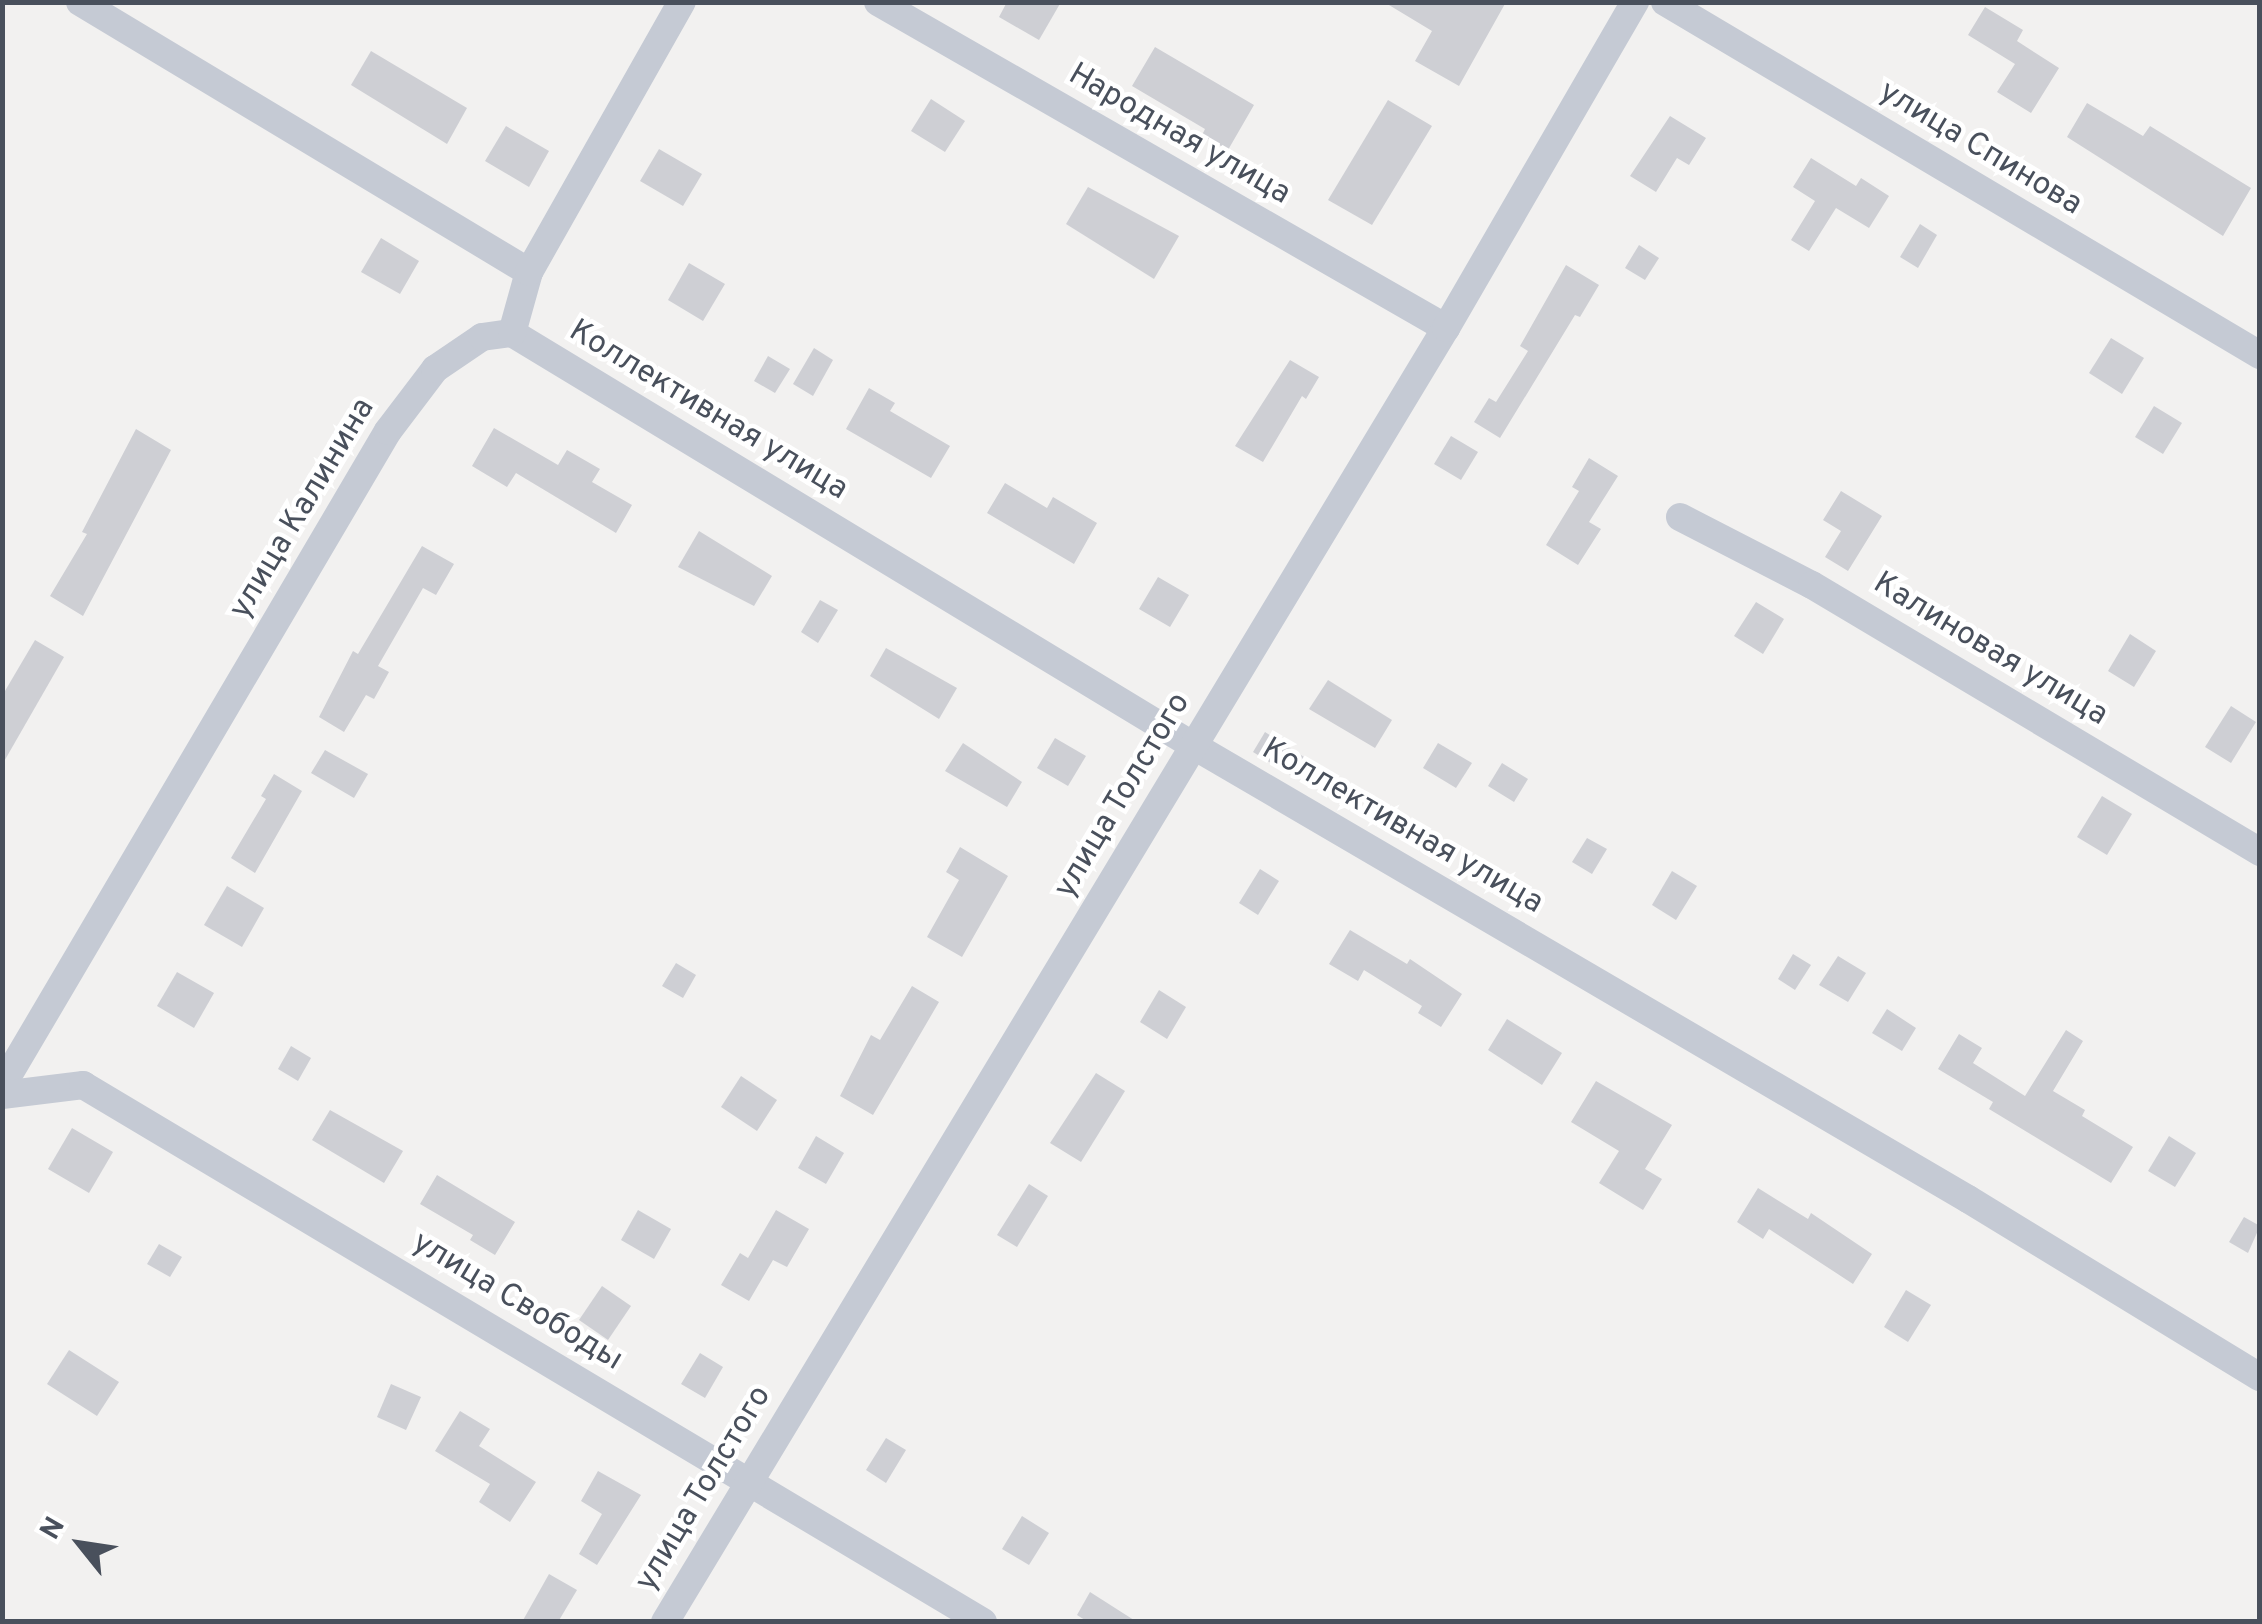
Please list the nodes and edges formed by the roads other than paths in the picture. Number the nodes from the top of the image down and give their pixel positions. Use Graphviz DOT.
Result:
graph roads {
  1 [pos="80,2"];
  2 [pos="682,2"];
  3 [pos="878,2"];
  4 [pos="1635,2"];
  5 [pos="1665,2"];
  6 [pos="529,272"];
  7 [pos="1446,328"];
  8 [pos="512,333"];
  9 [pos="2260,355"];
  10 [pos="1680,517"];
  11 [pos="1194,746"];
  12 [pos="2260,852"];
  13 [pos="2,1086"];
  14 [pos="2,1095"];
  15 [pos="2260,1378"];
  16 [pos="750,1480"];
  17 [pos="665,1622"];
  18 [pos="984,1622"];
  1 -- 6 [label="street"];
  2 -- 6 [label="street"];
  3 -- 7 [label="street, Народная улица"];
  4 -- 7 [label="street, улица Толстого"];
  5 -- 9 [label="street, улица Спинова"];
  6 -- 8 [label="street"];
  7 -- 11 [label="street, улица Толстого"];
  8 -- 11 [label="street, Коллективная улица"];
  8 -- 13 [label="street, улица Калинина"];
  10 -- 12 [label="street, Калиновая улица"];
  11 -- 15 [label="street, Коллективная улица"];
  11 -- 16 [label="street, улица Толстого"];
  14 -- 16 [label="street, улица Свободы"];
  16 -- 17 [label="street, улица Толстого"];
  16 -- 18 [label="street, улица Свободы"];
}
